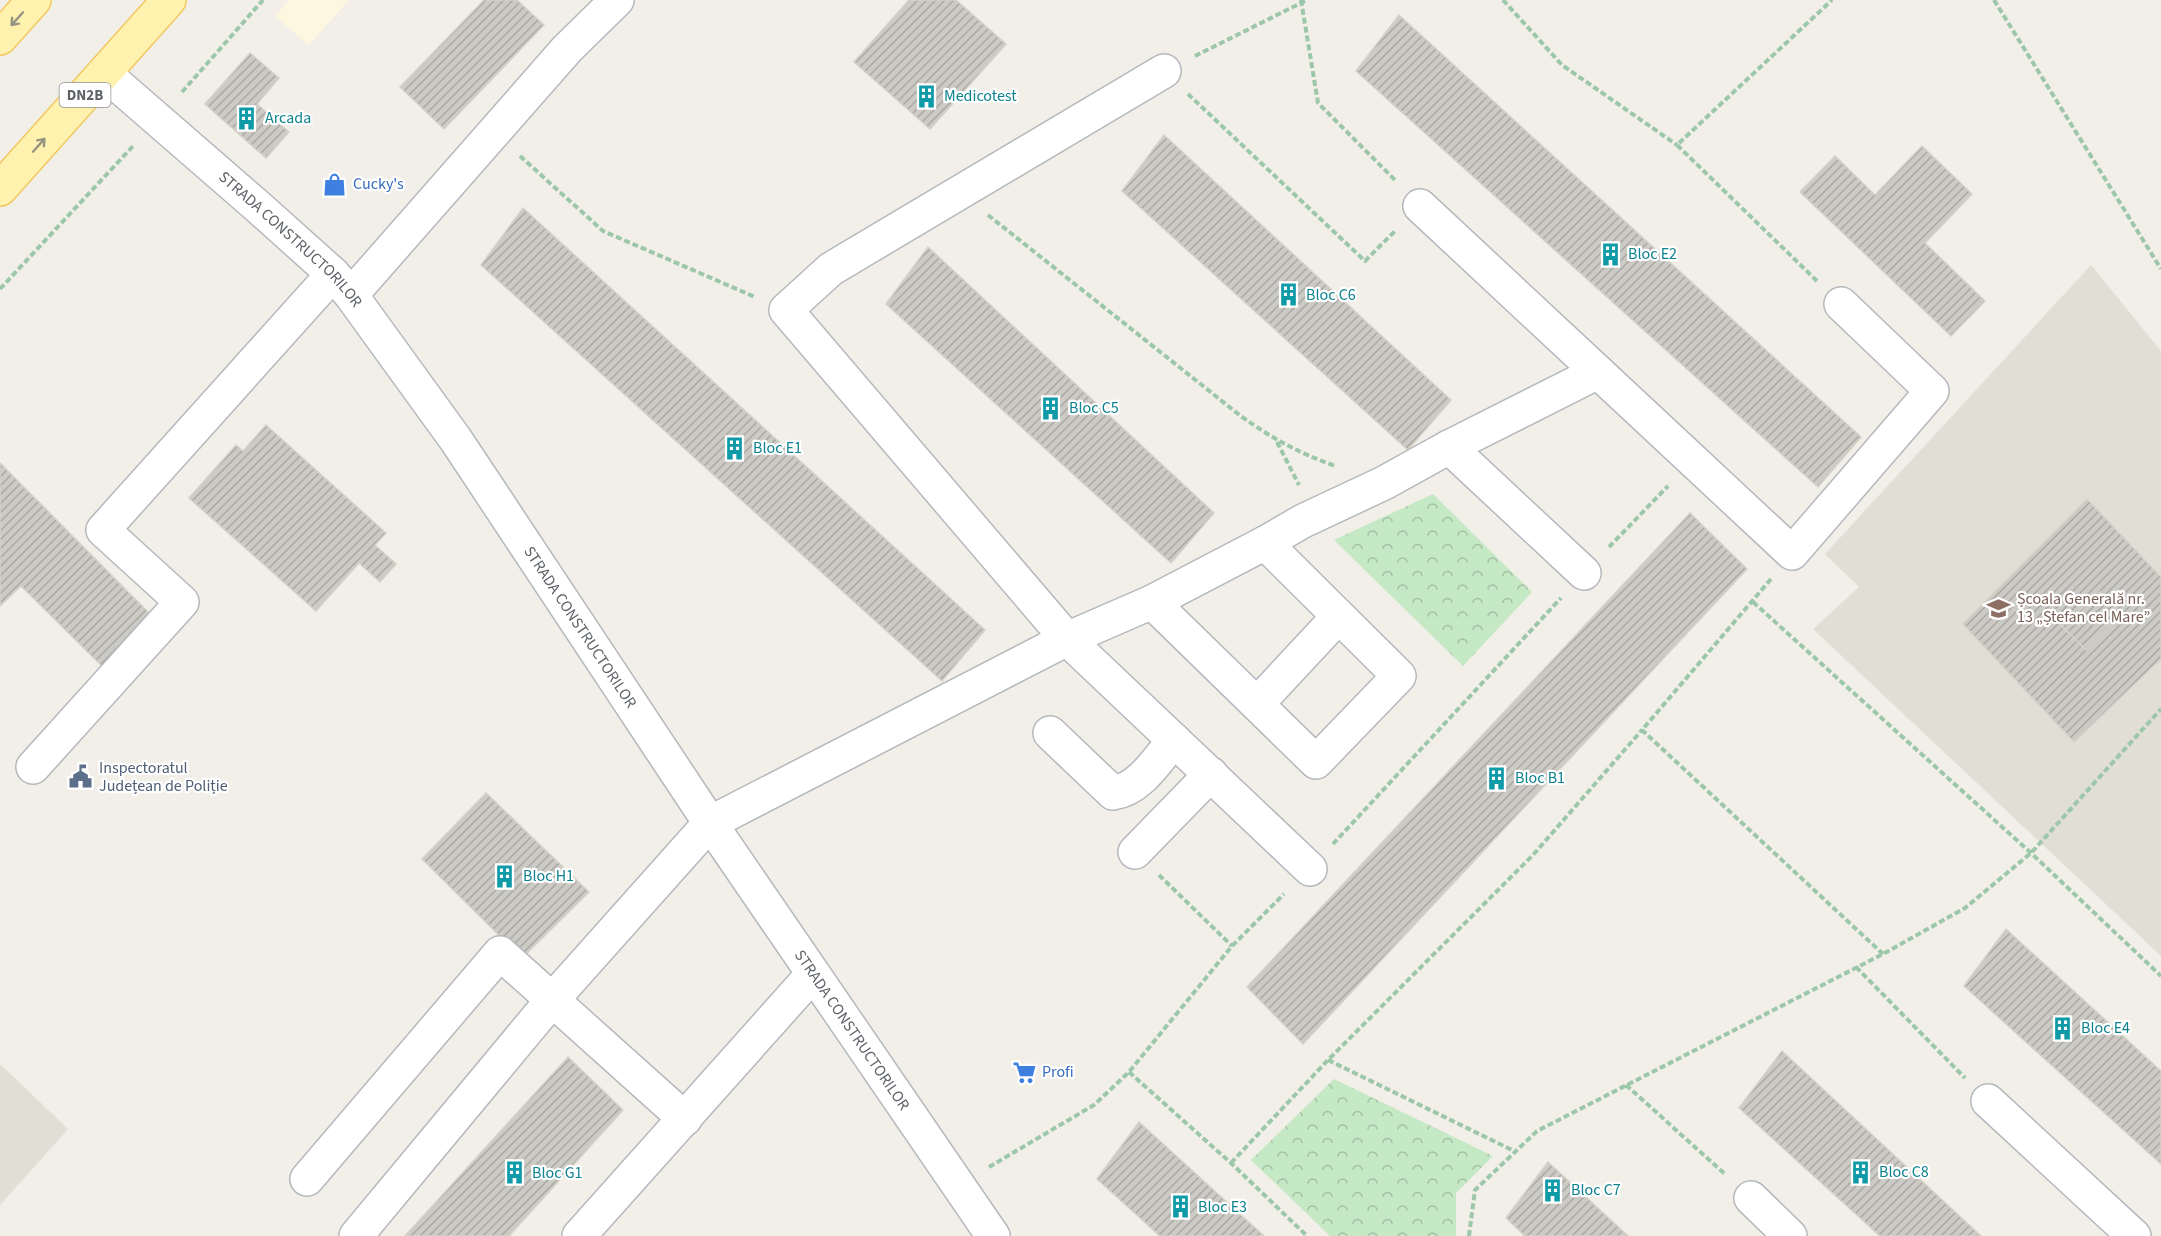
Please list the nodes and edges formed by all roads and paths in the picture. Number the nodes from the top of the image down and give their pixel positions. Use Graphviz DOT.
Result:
graph roads {
  1 [pos="34,0"];
  2 [pos="169,0"];
  3 [pos="616,0"];
  4 [pos="1307,0"];
  5 [pos="1503,0"];
  6 [pos="1832,0"];
  7 [pos="1994,0"];
  8 [pos="1301,1"];
  9 [pos="0,38"];
  10 [pos="1164,71"];
  11 [pos="104,74"];
  12 [pos="494,132"];
  13 [pos="1677,145"];
  14 [pos="0,189"];
  15 [pos="958,192"];
  16 [pos="1420,206"];
  17 [pos="2161,268"];
  18 [pos="342,284"];
  19 [pos="1841,304"];
  20 [pos="786,310"];
  21 [pos="1598,372"];
  22 [pos="1276,441"];
  23 [pos="1449,447"];
  24 [pos="1692,461"];
  25 [pos="1384,483"];
  26 [pos="1303,521"];
  27 [pos="1265,543"];
  28 [pos="1792,553"];
  29 [pos="1584,573"];
  30 [pos="1152,602"];
  31 [pos="1753,602"];
  32 [pos="1338,617"];
  33 [pos="1067,639"];
  34 [pos="1257,704"];
  35 [pos="2161,709"];
  36 [pos="1642,730"];
  37 [pos="1050,733"];
  38 [pos="1174,740"];
  39 [pos="33,767"];
  40 [pos="1211,774"];
  41 [pos="710,823"];
  42 [pos="1135,852"];
  43 [pos="2031,853"];
  44 [pos="1310,869"];
  45 [pos="1232,946"];
  46 [pos="1883,954"];
  47 [pos="1856,968"];
  48 [pos="813,974"];
  49 [pos="2161,976"];
  50 [pos="553,999"];
  51 [pos="1328,1060"];
  52 [pos="1129,1072"];
  53 [pos="1626,1085"];
  54 [pos="1988,1101"];
  55 [pos="685,1119"];
  56 [pos="1514,1151"];
  57 [pos="1231,1163"];
  58 [pos="307,1179"];
  59 [pos="959,1184"];
  60 [pos="1751,1198"];
  61 [pos="356,1236"];
  62 [pos="579,1236"];
  63 [pos="993,1236"];
  64 [pos="1307,1236"];
  65 [pos="1469,1236"];
  66 [pos="1790,1236"];
  67 [pos="2134,1236"];
  1 -- 9 [label="main road, one-way"];
  2 -- 11 [label="main road, DN2B"];
  3 -- 12 [label="street"];
  4 -- 8 [label="path"];
  5 -- 13 [label="path"];
  6 -- 13 [label="path"];
  7 -- 17 [label="path"];
  8 -- 10 [label="path"];
  8 -- 16 [label="path"];
  10 -- 15 [label="street"];
  10 -- 16 [label="path"];
  14 -- 11 [label="main road, DN2B, one-way"];
  11 -- 18 [label="street, STRADA CONSTRUCTORILOR"];
  12 -- 18 [label="street"];
  12 -- 20 [label="path"];
  13 -- 19 [label="path"];
  15 -- 20 [label="street"];
  15 -- 22 [label="path"];
  16 -- 21 [label="street"];
  18 -- 39 [label="street"];
  18 -- 41 [label="street, STRADA CONSTRUCTORILOR"];
  19 -- 28 [label="street"];
  20 -- 33 [label="street"];
  21 -- 23 [label="street"];
  21 -- 24 [label="street"];
  22 -- 25 [label="path"];
  22 -- 26 [label="path"];
  23 -- 25 [label="street"];
  23 -- 29 [label="street"];
  24 -- 28 [label="street"];
  24 -- 29 [label="path"];
  25 -- 26 [label="street"];
  26 -- 27 [label="street"];
  27 -- 30 [label="street"];
  27 -- 32 [label="street"];
  28 -- 31 [label="path"];
  29 -- 44 [label="path"];
  30 -- 33 [label="street"];
  30 -- 34 [label="street"];
  31 -- 36 [label="path"];
  31 -- 43 [label="path"];
  32 -- 34 [label="street"];
  32 -- 34 [label="street"];
  33 -- 38 [label="street"];
  33 -- 41 [label="street"];
  35 -- 43 [label="path"];
  36 -- 46 [label="path"];
  36 -- 51 [label="path"];
  37 -- 38 [label="street"];
  38 -- 40 [label="street"];
  40 -- 42 [label="street"];
  40 -- 44 [label="street"];
  41 -- 48 [label="street, STRADA CONSTRUCTORILOR"];
  41 -- 50 [label="street"];
  42 -- 45 [label="path"];
  43 -- 46 [label="path"];
  43 -- 49 [label="path"];
  44 -- 45 [label="path"];
  45 -- 52 [label="path"];
  46 -- 47 [label="path"];
  47 -- 53 [label="path"];
  47 -- 54 [label="path"];
  48 -- 55 [label="street"];
  48 -- 59 [label="street, STRADA CONSTRUCTORILOR"];
  50 -- 55 [label="street"];
  50 -- 58 [label="street"];
  50 -- 61 [label="street"];
  51 -- 56 [label="path"];
  51 -- 57 [label="path"];
  52 -- 57 [label="path"];
  52 -- 59 [label="path"];
  53 -- 56 [label="path"];
  53 -- 60 [label="path"];
  54 -- 67 [label="street"];
  55 -- 62 [label="street"];
  56 -- 65 [label="path"];
  57 -- 64 [label="path"];
  59 -- 63 [label="street, STRADA CONSTRUCTORILOR"];
  60 -- 66 [label="street"];
}
